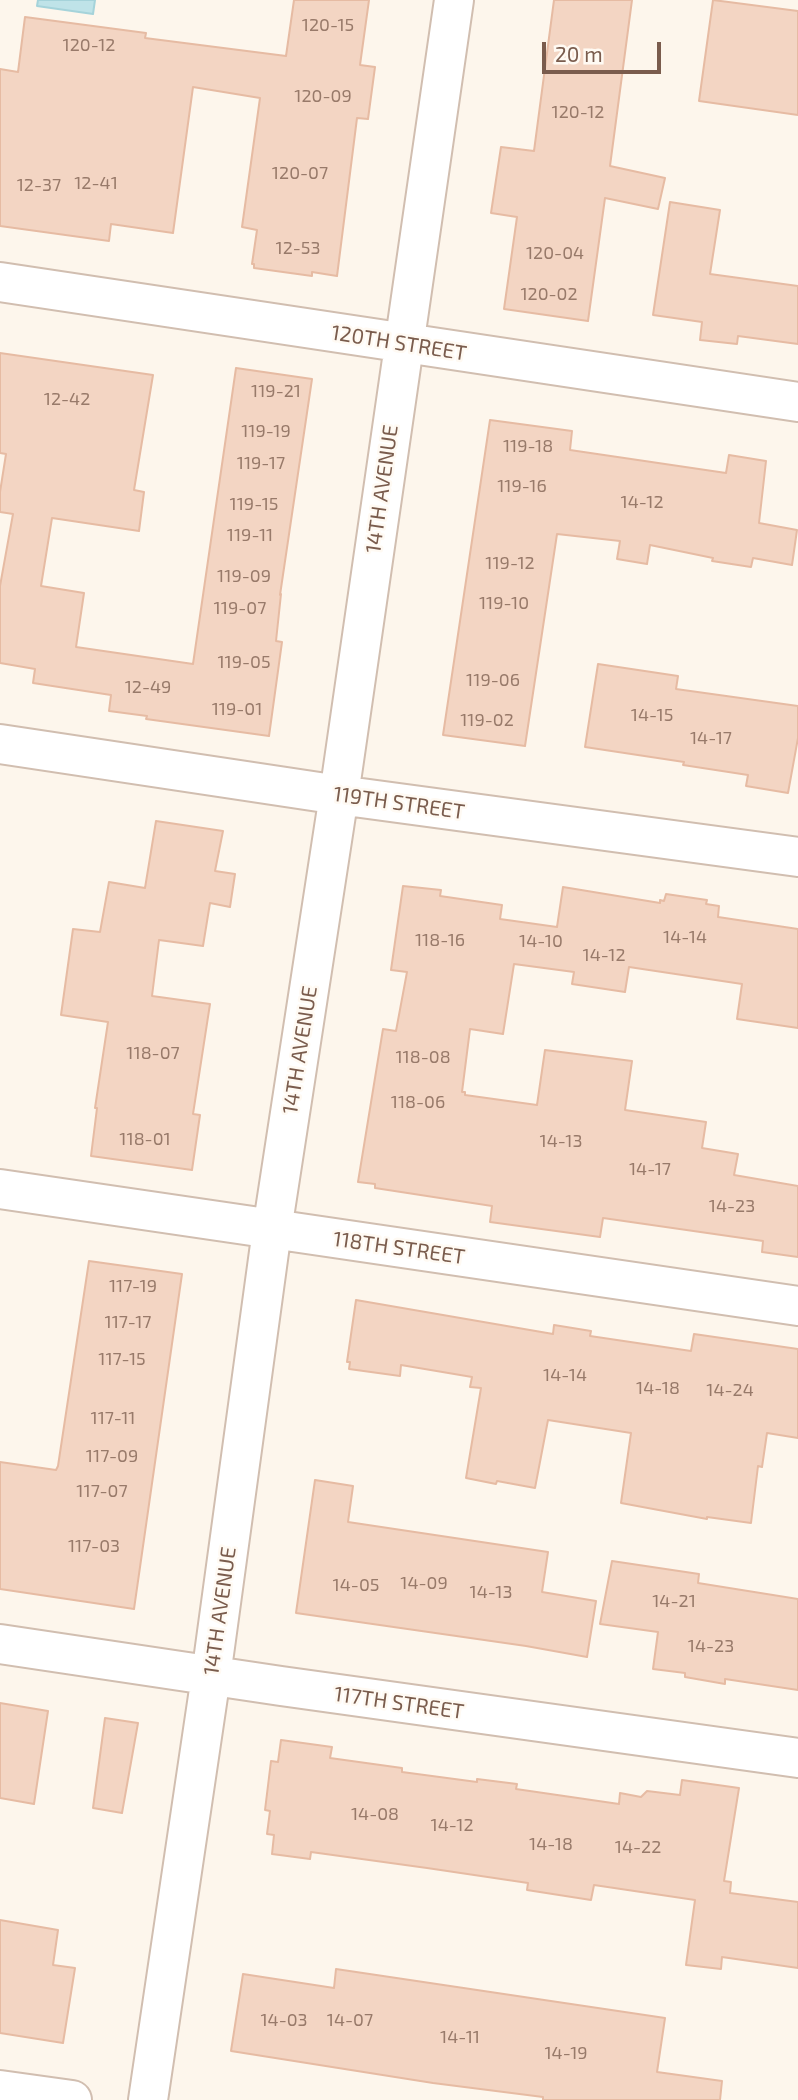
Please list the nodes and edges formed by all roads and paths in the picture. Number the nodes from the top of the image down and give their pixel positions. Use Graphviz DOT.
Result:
graph roads {
  1 [pos="454,0"];
  2 [pos="0,282"];
  3 [pos="403,344"];
  4 [pos="798,402"];
  5 [pos="0,744"];
  6 [pos="339,794"];
  7 [pos="798,857"];
  8 [pos="0,1189"];
  9 [pos="272,1230"];
  10 [pos="798,1306"];
  11 [pos="0,1644"];
  12 [pos="211,1676"];
  13 [pos="798,1758"];
  14 [pos="0,2090"];
  15 [pos="72,2100"];
  16 [pos="148,2100"];
  1 -- 3 [label="street, 14TH AVENUE"];
  2 -- 3 [label="street, 120TH STREET"];
  3 -- 4 [label="street, 120TH STREET"];
  3 -- 6 [label="street, 14TH AVENUE"];
  5 -- 6 [label="street, 119TH STREET"];
  6 -- 7 [label="street, 119TH STREET"];
  6 -- 9 [label="street, 14TH AVENUE"];
  8 -- 9 [label="street, 118TH STREET"];
  9 -- 10 [label="street, 118TH STREET"];
  9 -- 12 [label="street, 14TH AVENUE"];
  11 -- 12 [label="street, 117TH STREET"];
  12 -- 13 [label="street, 117TH STREET"];
  12 -- 16 [label="street, 14TH AVENUE"];
  14 -- 15 [label="street"];
}
